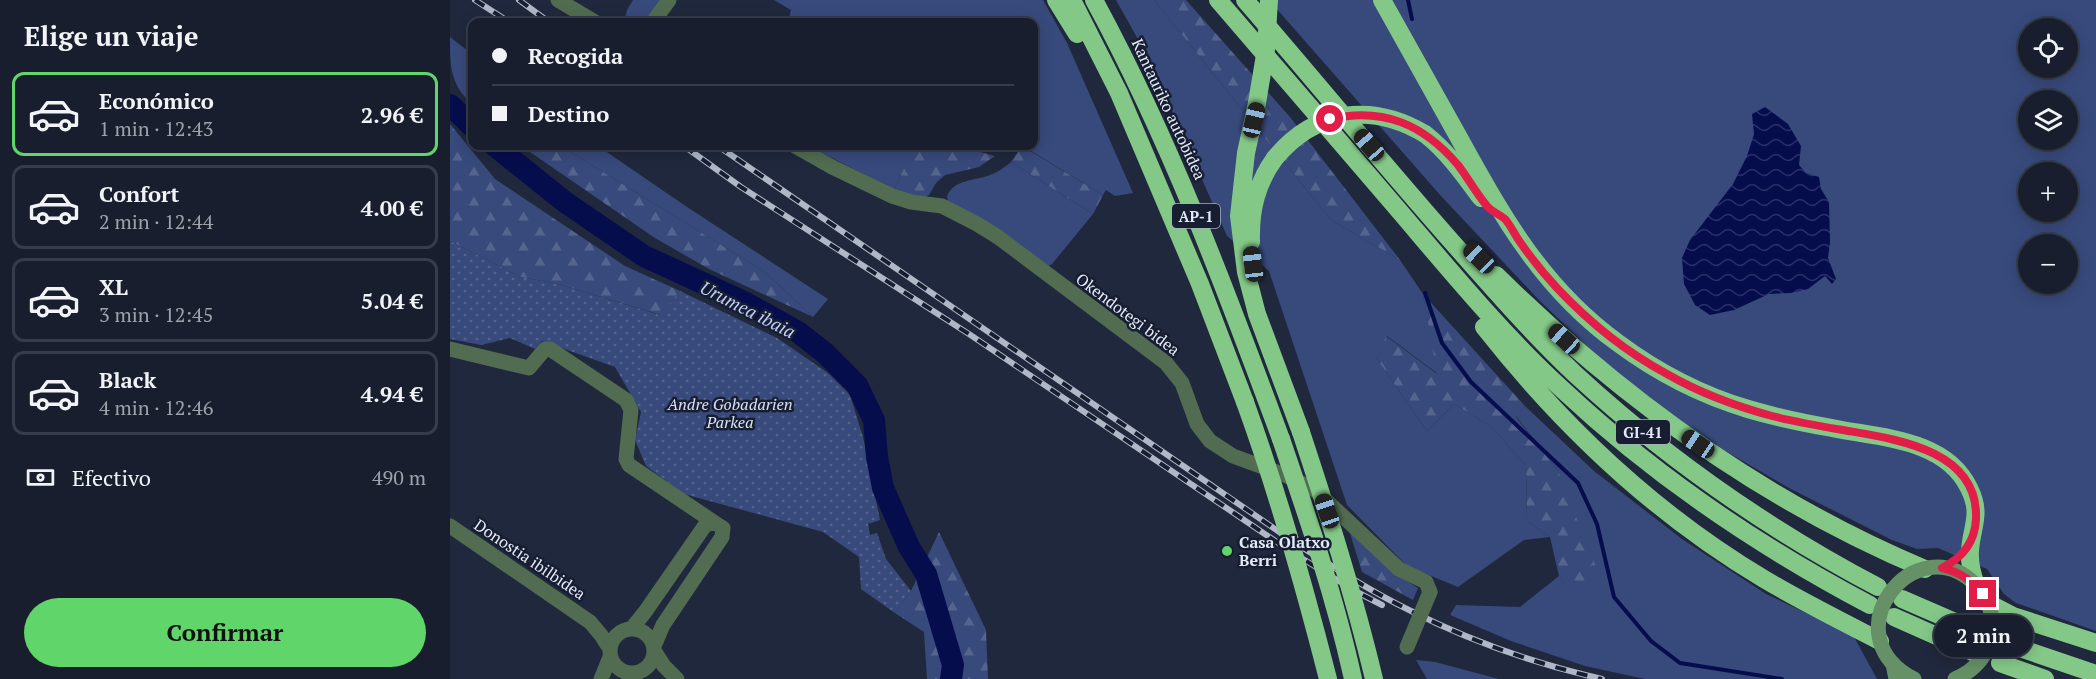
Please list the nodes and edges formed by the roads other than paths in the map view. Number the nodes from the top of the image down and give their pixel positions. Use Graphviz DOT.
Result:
graph roads {
  1 [pos="558,0"];
  2 [pos="669,0"];
  3 [pos="1056,0"];
  4 [pos="1072,0"];
  5 [pos="1094,0"];
  6 [pos="1218,0"];
  7 [pos="1245,0"];
  8 [pos="1269,0"];
  9 [pos="1382,0"];
  10 [pos="588,18"];
  11 [pos="657,18"];
  12 [pos="803,150"];
  13 [pos="1146,156"];
  14 [pos="1505,219"];
  15 [pos="1444,232"];
  16 [pos="1447,268"];
  17 [pos="450,349"];
  18 [pos="1285,390"];
  19 [pos="716,523"];
  20 [pos="450,526"];
  21 [pos="1971,542"];
  22 [pos="1934,569"];
  23 [pos="1976,585"];
  24 [pos="1878,587"];
  25 [pos="1902,599"];
  26 [pos="1988,603"];
  27 [pos="1870,605"];
  28 [pos="1894,618"];
  29 [pos="590,622"];
  30 [pos="629,629"];
  31 [pos="1985,635"];
  32 [pos="1880,641"];
  33 [pos="2008,644"];
  34 [pos="2096,644"];
  35 [pos="1407,647"];
  36 [pos="654,649"];
  37 [pos="610,653"];
  38 [pos="1975,653"];
  39 [pos="2000,663"];
  40 [pos="1894,672"];
  41 [pos="2096,674"];
  42 [pos="632,676"];
  43 [pos="601,679"];
  44 [pos="677,679"];
  45 [pos="1328,679"];
  46 [pos="1353,679"];
  47 [pos="1374,679"];
  48 [pos="1914,679"];
  49 [pos="1955,679"];
  50 [pos="2045,679"];
  1 -- 10 [label="street"];
  2 -- 11 [label="street"];
  3 -- 13 [label="highway"];
  4 -- 13 [label="highway, AP-1"];
  5 -- 46 [label="highway, Kantauriko autobidea / AP-1, bridge"];
  6 -- 16 [label="highway"];
  7 -- 15 [label="highway"];
  8 -- 18 [label="highway, bridge"];
  9 -- 14 [label="highway"];
  12 -- 35 [label="street, Okendotegi bidea, bridge"];
  13 -- 45 [label="highway, AP-1, bridge"];
  14 -- 18 [label="highway, bridge"];
  14 -- 21 [label="highway"];
  15 -- 22 [label="highway"];
  15 -- 24 [label="highway, GI-41"];
  16 -- 27 [label="highway, GI-41"];
  16 -- 32 [label="highway"];
  17 -- 19 [label="street"];
  18 -- 47 [label="highway, bridge"];
  19 -- 30 [label="street"];
  19 -- 36 [label="street"];
  20 -- 29 [label="street, Donostia ibilbidea"];
  21 -- 22 [label="highway"];
  21 -- 23 [label="highway"];
  22 -- 23 [label="main road, bridge"];
  22 -- 32 [label="main road, bridge"];
  23 -- 26 [label="main road, bridge"];
  25 -- 31 [label="highway"];
  26 -- 34 [label="highway"];
  26 -- 49 [label="main road, bridge"];
  28 -- 38 [label="highway"];
  29 -- 30 [label="street, Donostia ibilbidea"];
  29 -- 37 [label="street, Donostia ibilbidea"];
  30 -- 36 [label="street"];
  30 -- 37 [label="street"];
  32 -- 40 [label="main road, bridge"];
  33 -- 41 [label="highway"];
  36 -- 42 [label="street"];
  36 -- 44 [label="street"];
  37 -- 42 [label="street"];
  37 -- 43 [label="street"];
  39 -- 50 [label="highway"];
  40 -- 48 [label="main road, bridge"];
}
